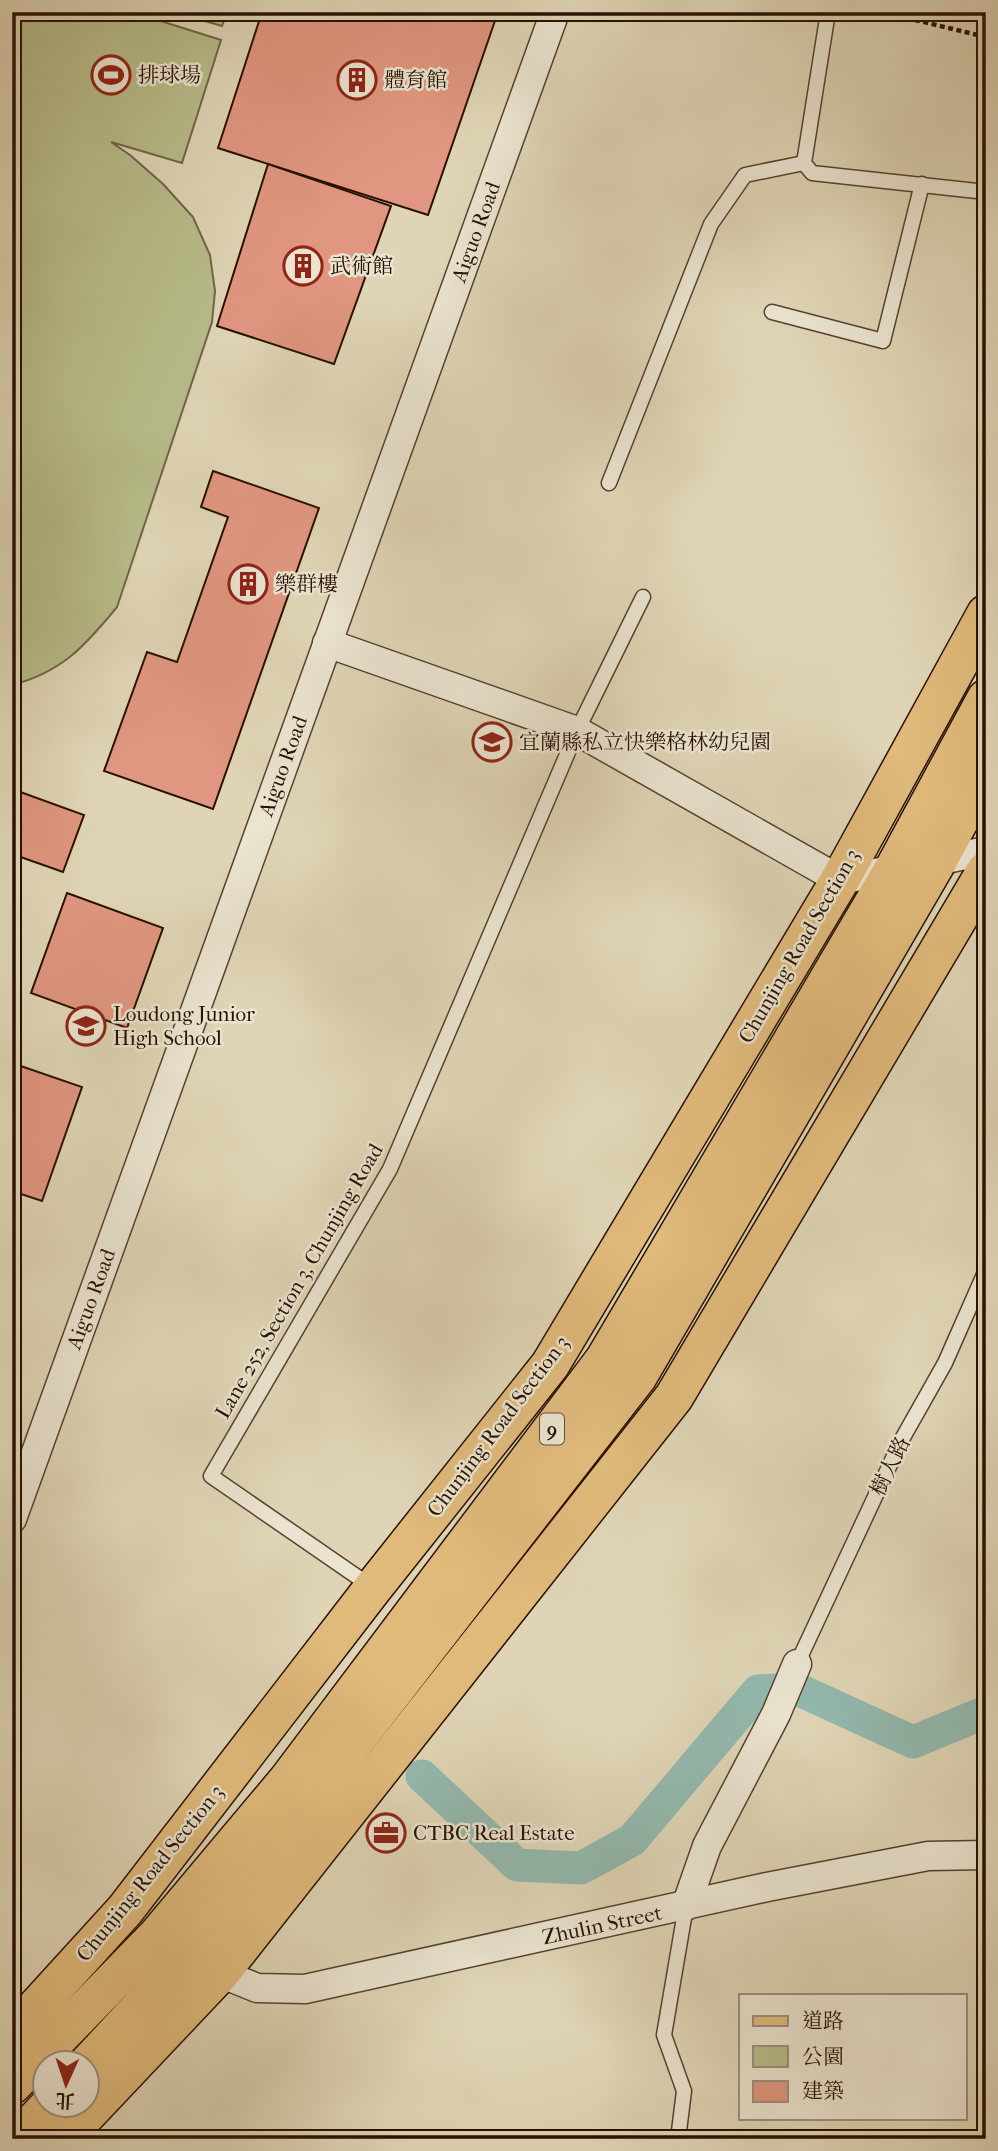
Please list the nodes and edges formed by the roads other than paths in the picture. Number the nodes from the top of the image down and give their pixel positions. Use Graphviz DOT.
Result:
graph roads {
  1 [pos="555,12"];
  2 [pos="828,12"];
  3 [pos="804,163"];
  4 [pos="922,184"];
  5 [pos="986,192"];
  6 [pos="772,312"];
  7 [pos="609,483"];
  8 [pos="643,597"];
  9 [pos="986,614"];
  10 [pos="327,643"];
  11 [pos="986,699"];
  12 [pos="577,730"];
  13 [pos="986,771"];
  14 [pos="986,851"];
  15 [pos="939,860"];
  16 [pos="895,867"];
  17 [pos="986,871"];
  18 [pos="840,880"];
  19 [pos="986,1270"];
  20 [pos="12,1519"];
  21 [pos="373,1588"];
  22 [pos="797,1664"];
  23 [pos="986,1856"];
  24 [pos="686,1906"];
  25 [pos="125,1910"];
  26 [pos="189,1955"];
  27 [pos="12,2034"];
  28 [pos="101,2050"];
  29 [pos="12,2085"];
  30 [pos="35,2120"];
  31 [pos="18,2139"];
  32 [pos="63,2139"];
  33 [pos="678,2139"];
  1 -- 10 [label="street, Aiguo Road"];
  2 -- 3 [label="lane"];
  3 -- 4 [label="lane"];
  3 -- 7 [label="lane"];
  4 -- 5 [label="lane"];
  4 -- 6 [label="lane"];
  8 -- 12 [label="lane"];
  9 -- 18 [label="main road, Chunjing Road Section 3"];
  10 -- 12 [label="street"];
  10 -- 20 [label="street, Aiguo Road"];
  11 -- 16 [label="main road, Chunjing Road Section 3 / 9"];
  12 -- 18 [label="street"];
  12 -- 21 [label="lane, Lane 252, Section 3, Chunjing Road"];
  13 -- 15 [label="main road, Chunjing Road Section 3 / 9"];
  14 -- 15 [label="street"];
  15 -- 16 [label="street"];
  15 -- 26 [label="main road, Chunjing Road Section 3 / 9"];
  16 -- 18 [label="street"];
  16 -- 26 [label="main road, Chunjing Road Section 3 / 9"];
  17 -- 26 [label="main road, Chunjing Road Section 3"];
  18 -- 21 [label="main road, Chunjing Road Section 3"];
  19 -- 22 [label="lane, 樹人路"];
  21 -- 25 [label="main road, Chunjing Road Section 3"];
  22 -- 24 [label="street"];
  23 -- 24 [label="street, Zhulin Street"];
  24 -- 26 [label="street, Zhulin Street"];
  24 -- 33 [label="lane"];
  25 -- 26 [label="main road"];
  25 -- 27 [label="main road, Chunjing Road Section 3"];
  26 -- 28 [label="main road, Chunjing Road Section 3 / 9"];
  26 -- 29 [label="main road, Chunjing Road Section 3 / 9"];
  26 -- 32 [label="main road, Chunjing Road Section 3"];
  30 -- 31 [label="main road"];
}
